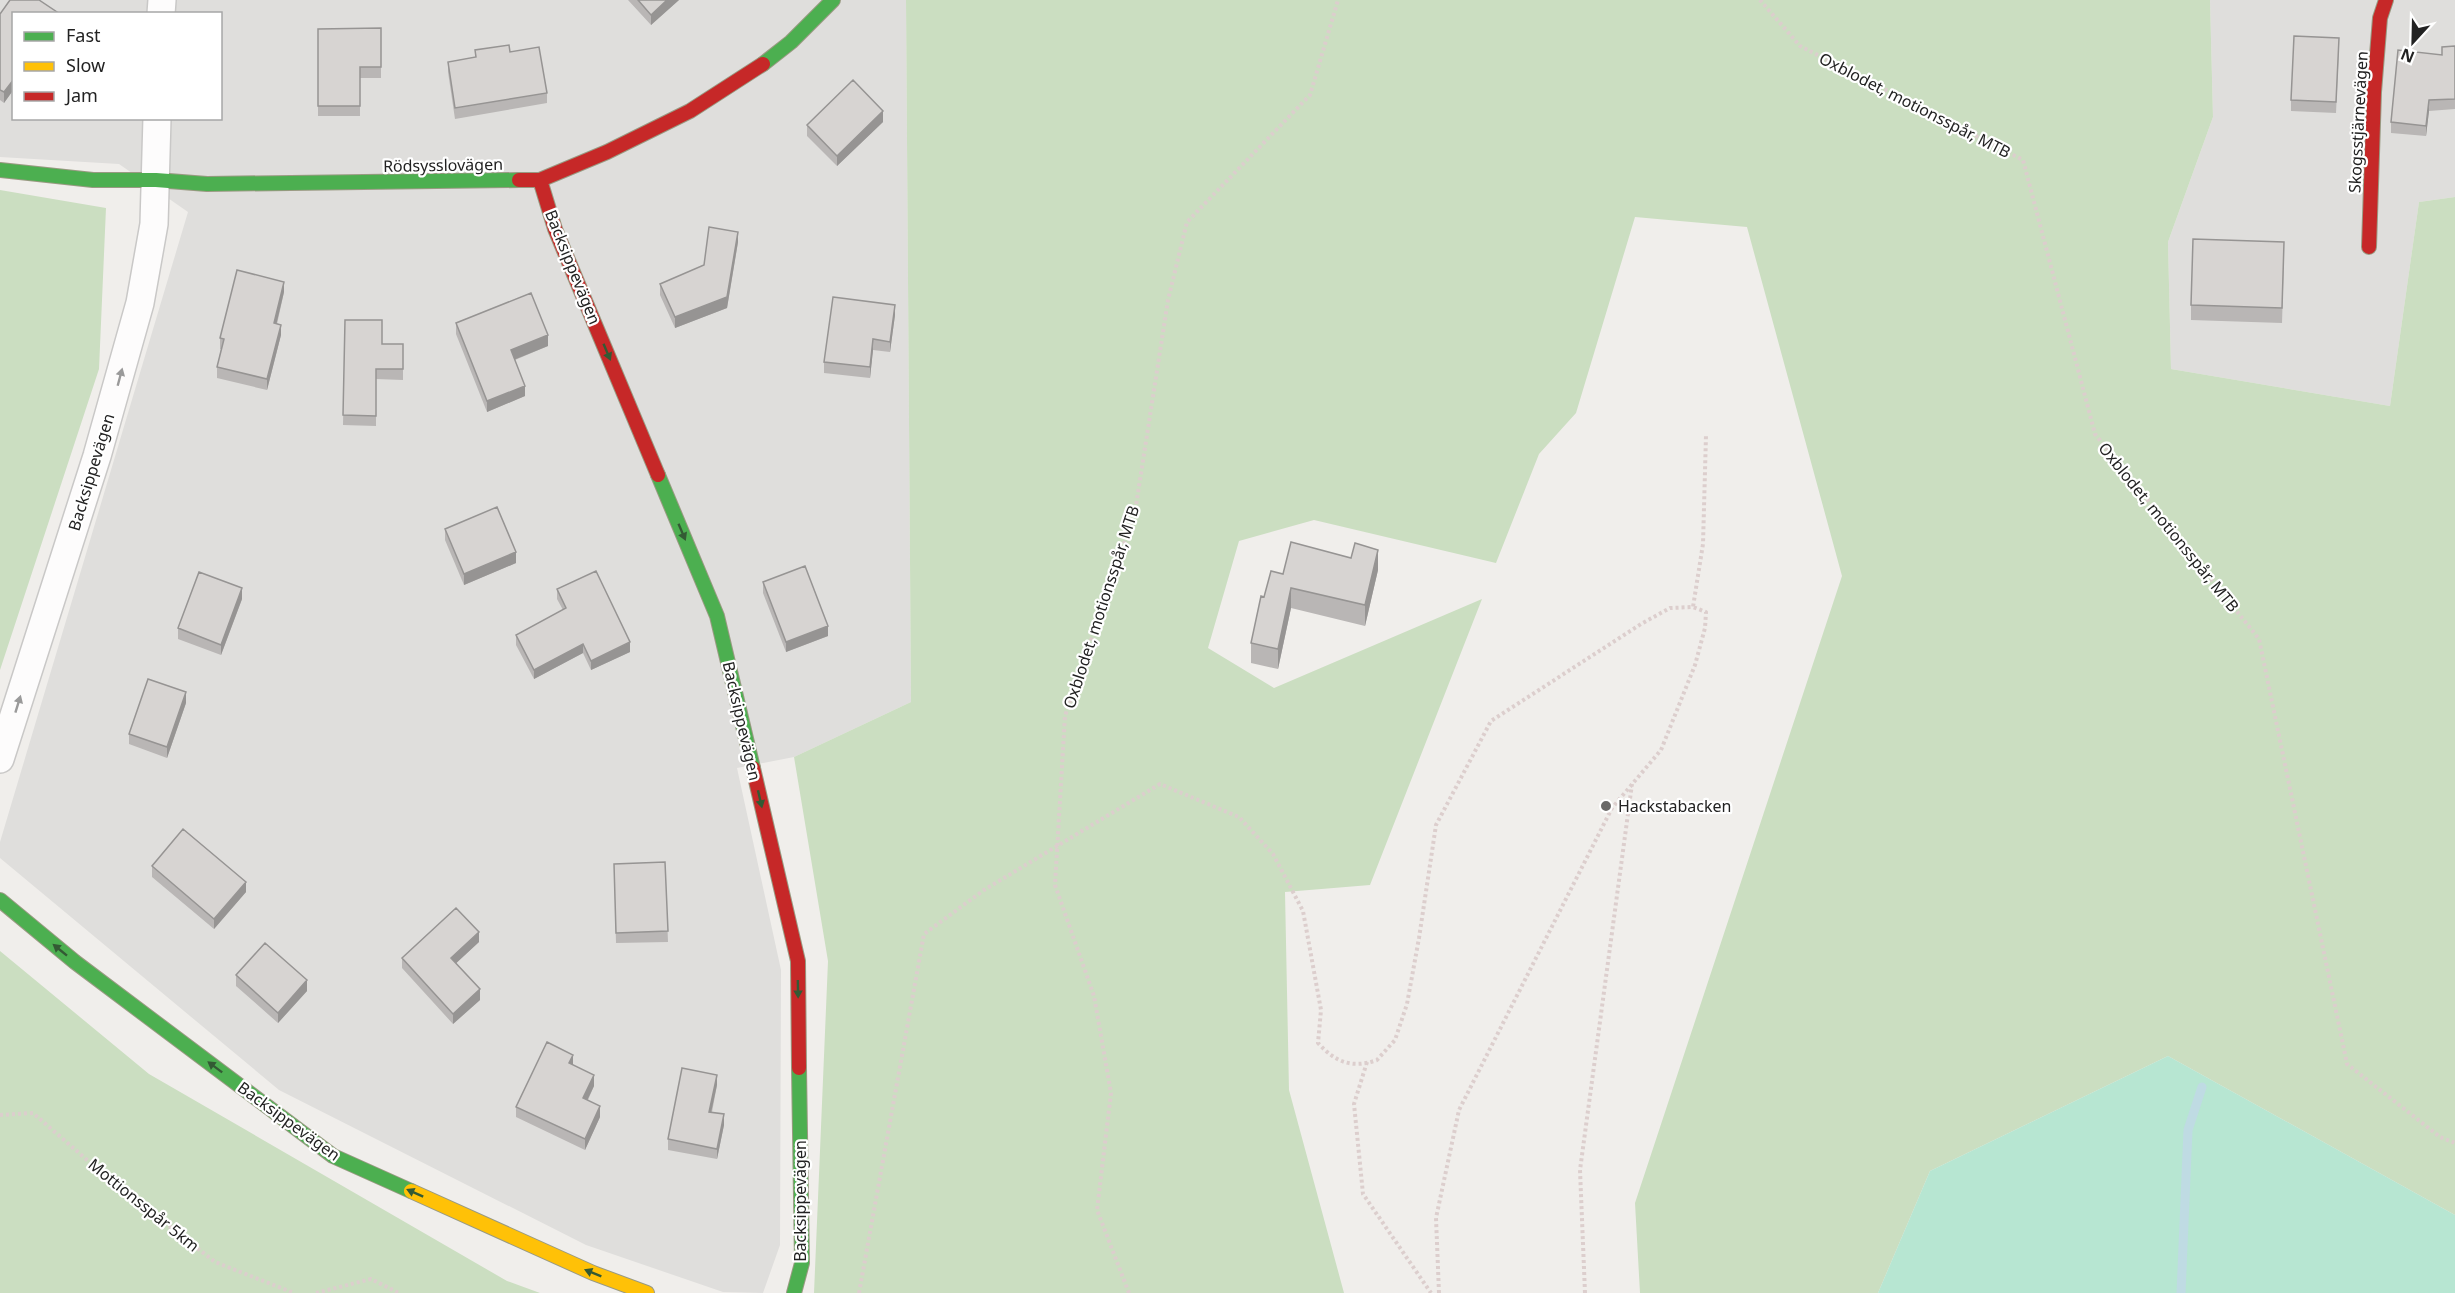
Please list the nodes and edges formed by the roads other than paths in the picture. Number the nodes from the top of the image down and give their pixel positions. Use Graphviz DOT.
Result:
graph roads {
  1 [pos="833,0"];
  2 [pos="2386,0"];
  3 [pos="156,120"];
  4 [pos="0,170"];
  5 [pos="156,180"];
  6 [pos="540,180"];
  7 [pos="2368,248"];
  8 [pos="0,759"];
  9 [pos="0,900"];
  10 [pos="647,1293"];
  11 [pos="794,1293"];
  1 -- 6 [label="street, Rödsysslovägen"];
  2 -- 7 [label="street, Skogsstjärnevägen"];
  3 -- 5 [label="street, Backsippevägen"];
  4 -- 5 [label="street, Rödsysslovägen"];
  5 -- 6 [label="street, Rödsysslovägen"];
  8 -- 5 [label="street, Backsippevägen, one-way"];
  6 -- 11 [label="street, Backsippevägen, one-way"];
  10 -- 9 [label="street, Backsippevägen, one-way"];
}
